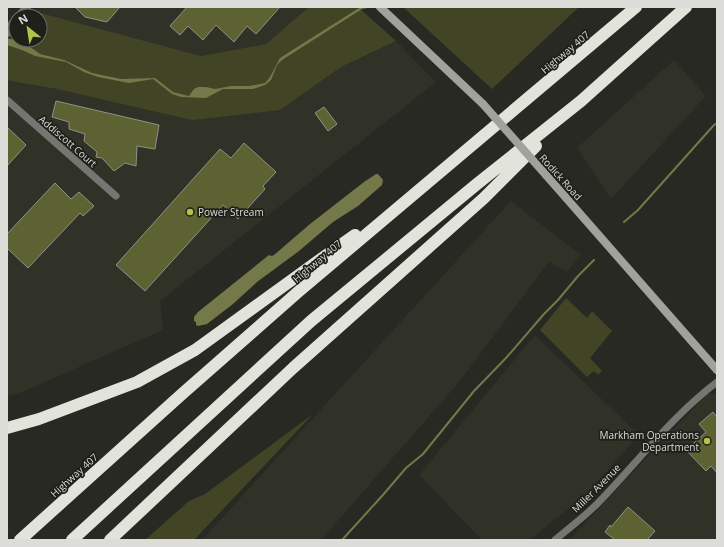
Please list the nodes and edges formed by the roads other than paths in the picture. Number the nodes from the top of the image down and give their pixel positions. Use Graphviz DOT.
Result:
graph roads {
  1 [pos="636,7"];
  2 [pos="686,7"];
  3 [pos="383,10"];
  4 [pos="7,100"];
  5 [pos="581,101"];
  6 [pos="116,196"];
  7 [pos="406,201"];
  8 [pos="717,370"];
  9 [pos="717,382"];
  10 [pos="7,428"];
  11 [pos="169,485"];
  12 [pos="20,540"];
  13 [pos="72,540"];
  14 [pos="110,540"];
  15 [pos="119,540"];
  16 [pos="556,540"];
  1 -- 7 [label="highway, Highway 407"];
  2 -- 5 [label="highway"];
  3 -- 8 [label="main road, Rodick Road, bridge"];
  4 -- 6 [label="street, Addiscott Court"];
  5 -- 11 [label="highway"];
  5 -- 13 [label="highway"];
  7 -- 10 [label="highway"];
  7 -- 12 [label="highway, Highway 407"];
  9 -- 16 [label="street, Miller Avenue"];
  11 -- 14 [label="highway"];
  11 -- 15 [label="highway"];
}
